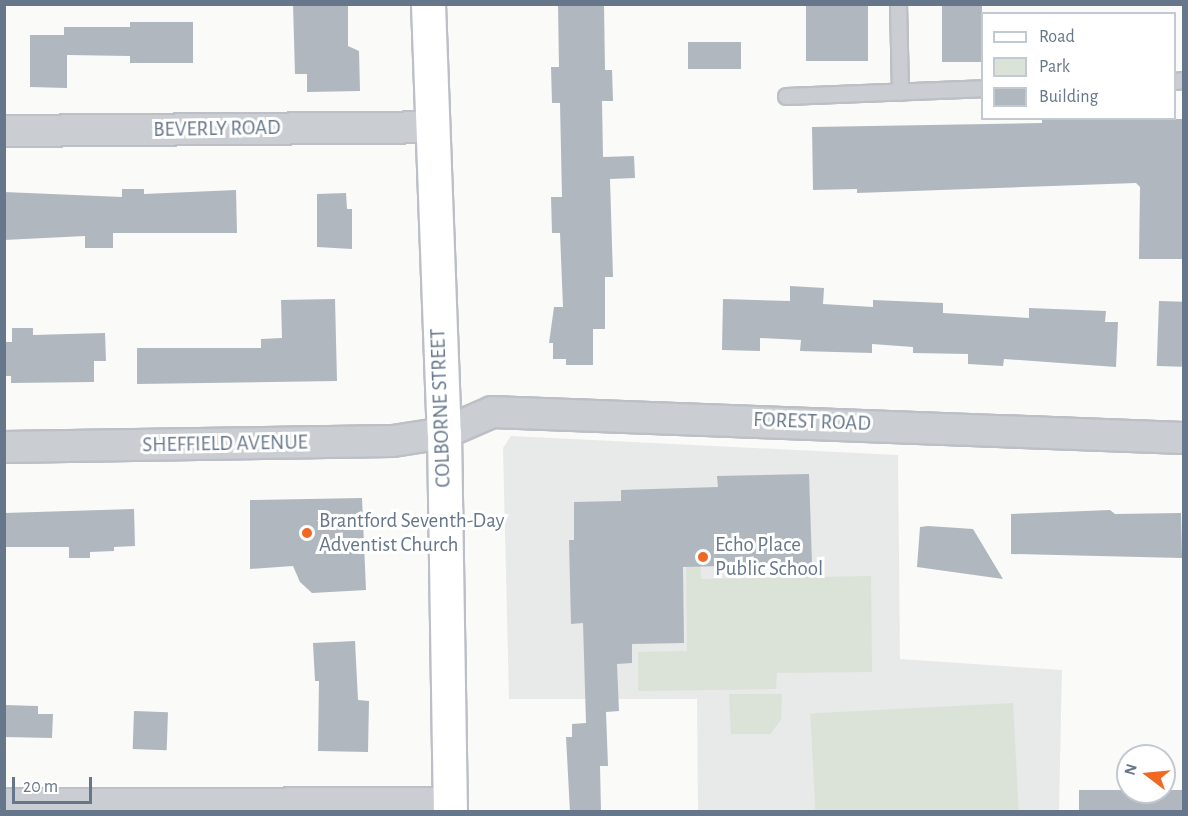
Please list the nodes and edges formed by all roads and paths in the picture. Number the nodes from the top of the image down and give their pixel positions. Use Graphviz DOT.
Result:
graph roads {
  1 [pos="428,4"];
  2 [pos="897,4"];
  3 [pos="981,88"];
  4 [pos="900,92"];
  5 [pos="786,96"];
  6 [pos="430,127"];
  7 [pos="4,131"];
  8 [pos="444,433"];
  9 [pos="1184,438"];
  10 [pos="4,447"];
  11 [pos="4,804"];
  12 [pos="450,807"];
  1 -- 6 [label="main road, COLBORNE STREET"];
  2 -- 4 [label="lane"];
  3 -- 4 [label="lane"];
  4 -- 5 [label="lane"];
  6 -- 7 [label="street, BEVERLY ROAD"];
  6 -- 8 [label="main road, COLBORNE STREET"];
  8 -- 9 [label="street, FOREST ROAD"];
  8 -- 10 [label="street, SHEFFIELD AVENUE"];
  8 -- 12 [label="main road, COLBORNE STREET"];
  11 -- 12 [label="street"];
}
